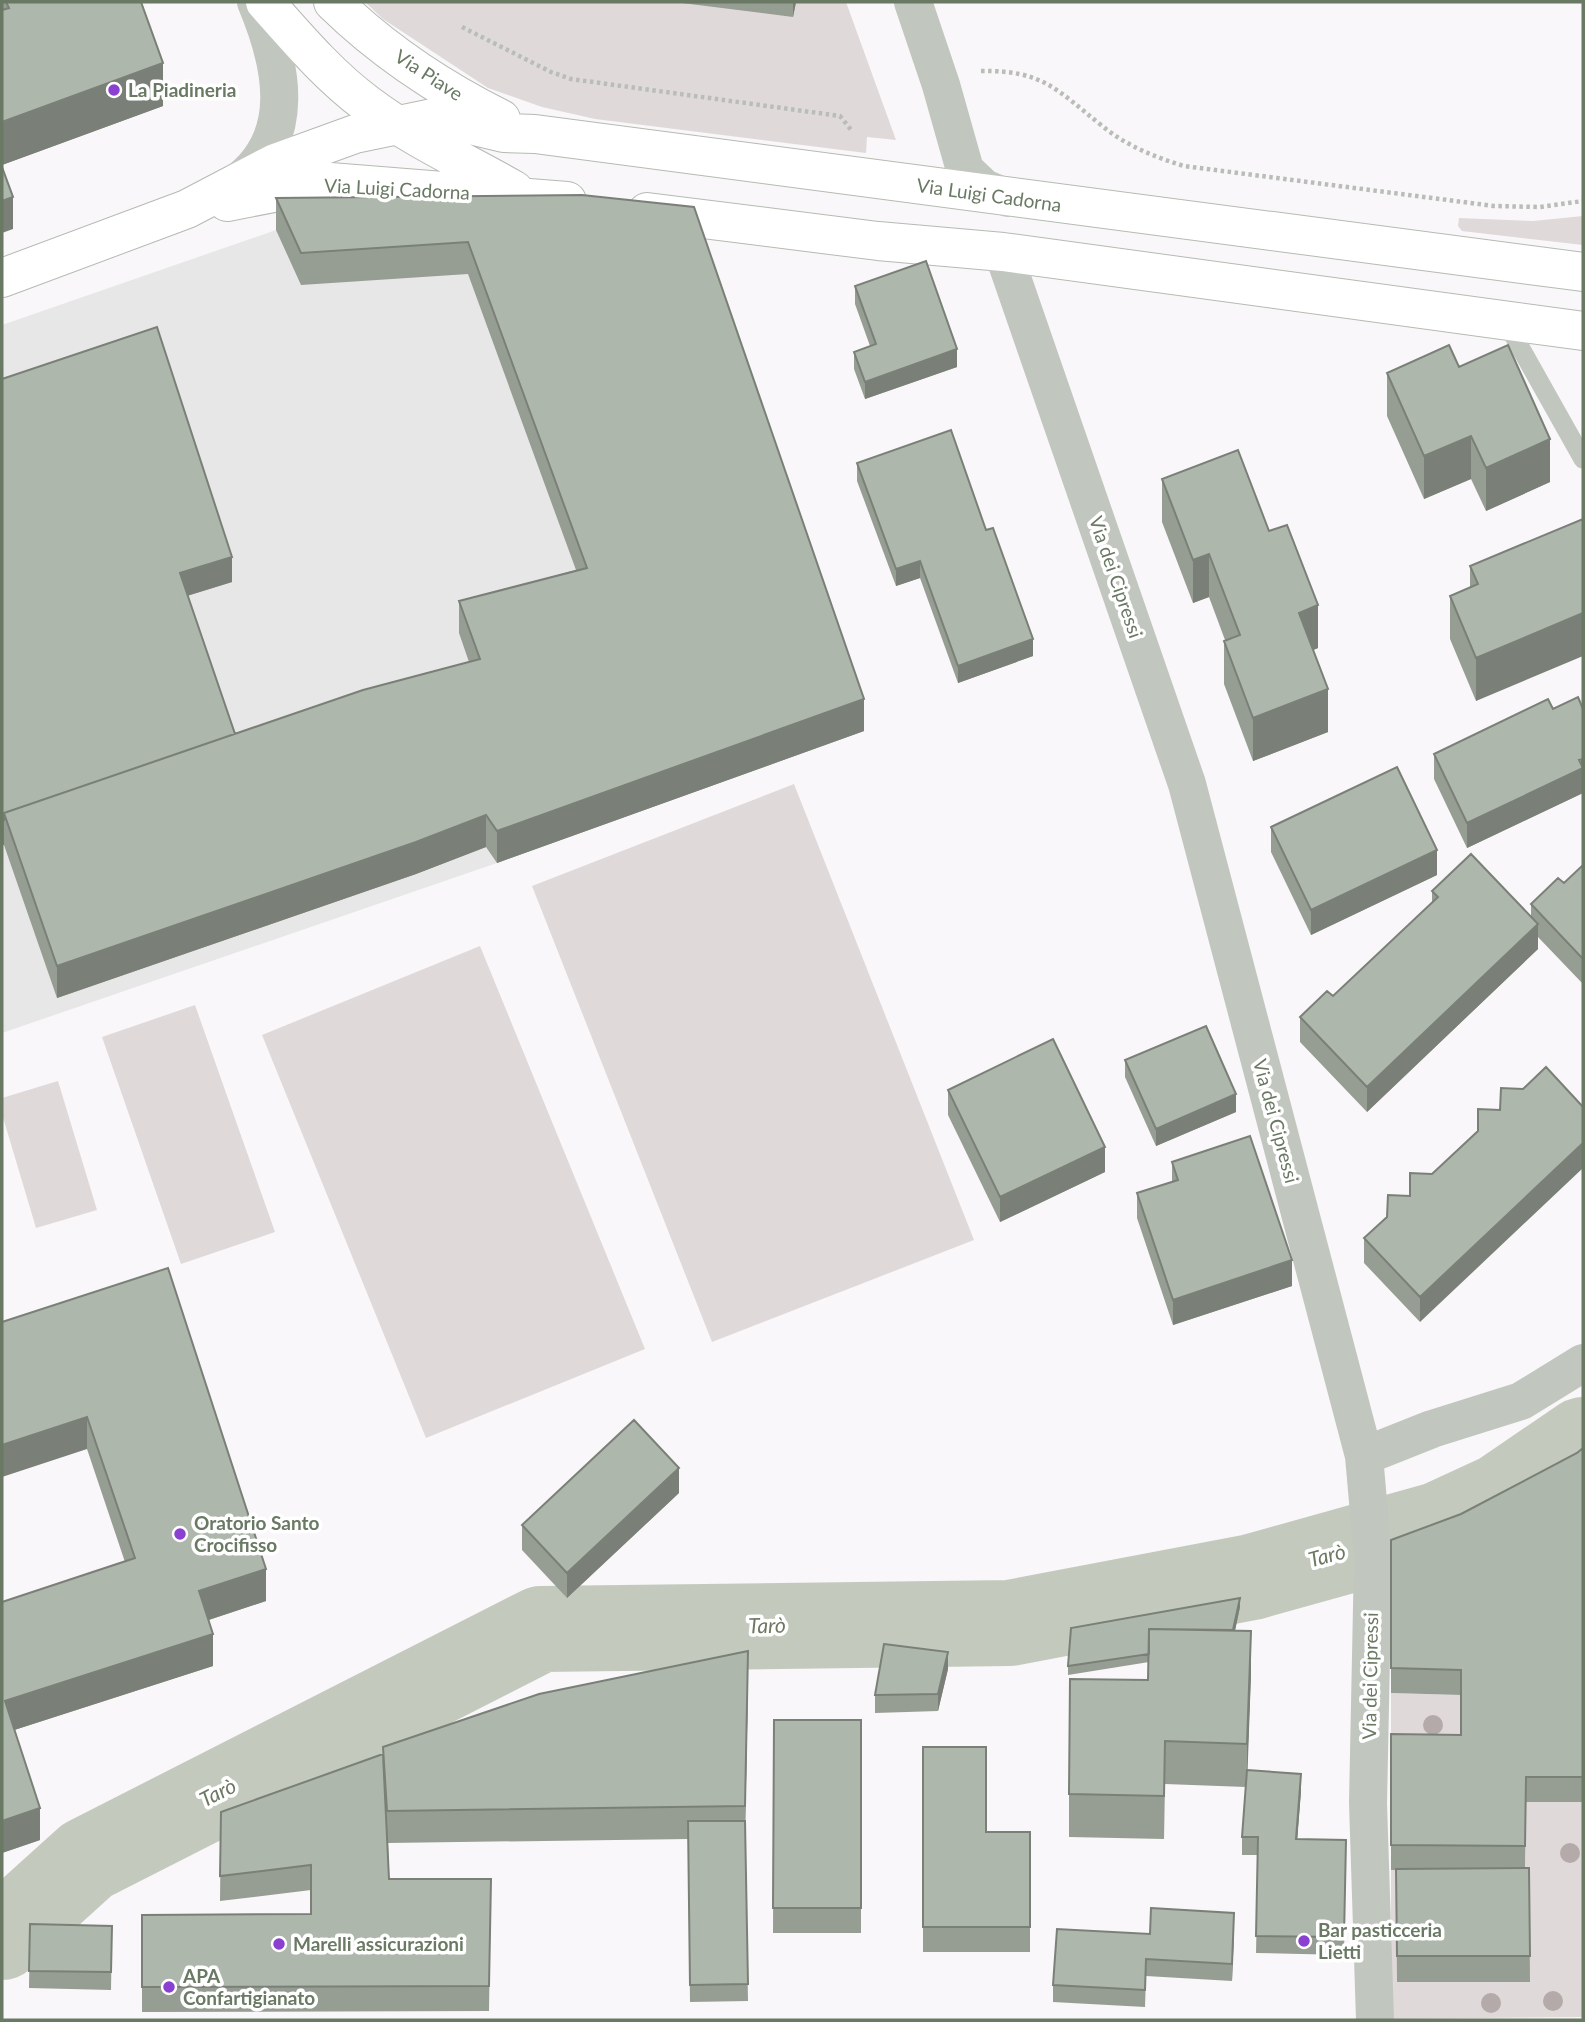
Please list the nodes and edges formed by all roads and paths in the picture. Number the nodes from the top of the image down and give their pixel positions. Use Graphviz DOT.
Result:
graph roads {
  1 [pos="256,2"];
  2 [pos="265,2"];
  3 [pos="333,2"];
  4 [pos="913,2"];
  5 [pos="462,27"];
  6 [pos="941,85"];
  7 [pos="397,125"];
  8 [pos="535,134"];
  9 [pos="855,135"];
  10 [pos="233,186"];
  11 [pos="525,196"];
  12 [pos="1010,198"];
  13 [pos="1583,201"];
  14 [pos="187,209"];
  15 [pos="1003,251"];
  16 [pos="1583,272"];
  17 [pos="2,278"];
  18 [pos="1506,322"];
  19 [pos="1583,331"];
  20 [pos="1583,459"];
  21 [pos="1583,1363"];
  22 [pos="1364,1455"];
  23 [pos="1376,2020"];
  1 -- 10 [label="street"];
  2 -- 7 [label="street"];
  3 -- 8 [label="street, Via Piave"];
  4 -- 6 [label="street"];
  5 -- 9 [label="path"];
  6 -- 12 [label="street"];
  6 -- 13 [label="path"];
  7 -- 8 [label="street, Via Luigi Cadorna"];
  7 -- 10 [label="street, Via Luigi Cadorna"];
  7 -- 11 [label="street, Via Luigi Cadorna"];
  8 -- 12 [label="street, Via Luigi Cadorna"];
  10 -- 14 [label="street, Via Luigi Cadorna"];
  11 -- 14 [label="street, Via Luigi Cadorna"];
  11 -- 15 [label="street, Via Luigi Cadorna"];
  12 -- 16 [label="street, Via Luigi Cadorna"];
  14 -- 17 [label="street, Via Luigi Cadorna"];
  15 -- 18 [label="street, Via Luigi Cadorna"];
  15 -- 22 [label="street, Via dei Cipressi"];
  18 -- 19 [label="street, Via Luigi Cadorna"];
  18 -- 20 [label="lane"];
  21 -- 22 [label="street"];
  22 -- 23 [label="street, Via dei Cipressi"];
}
